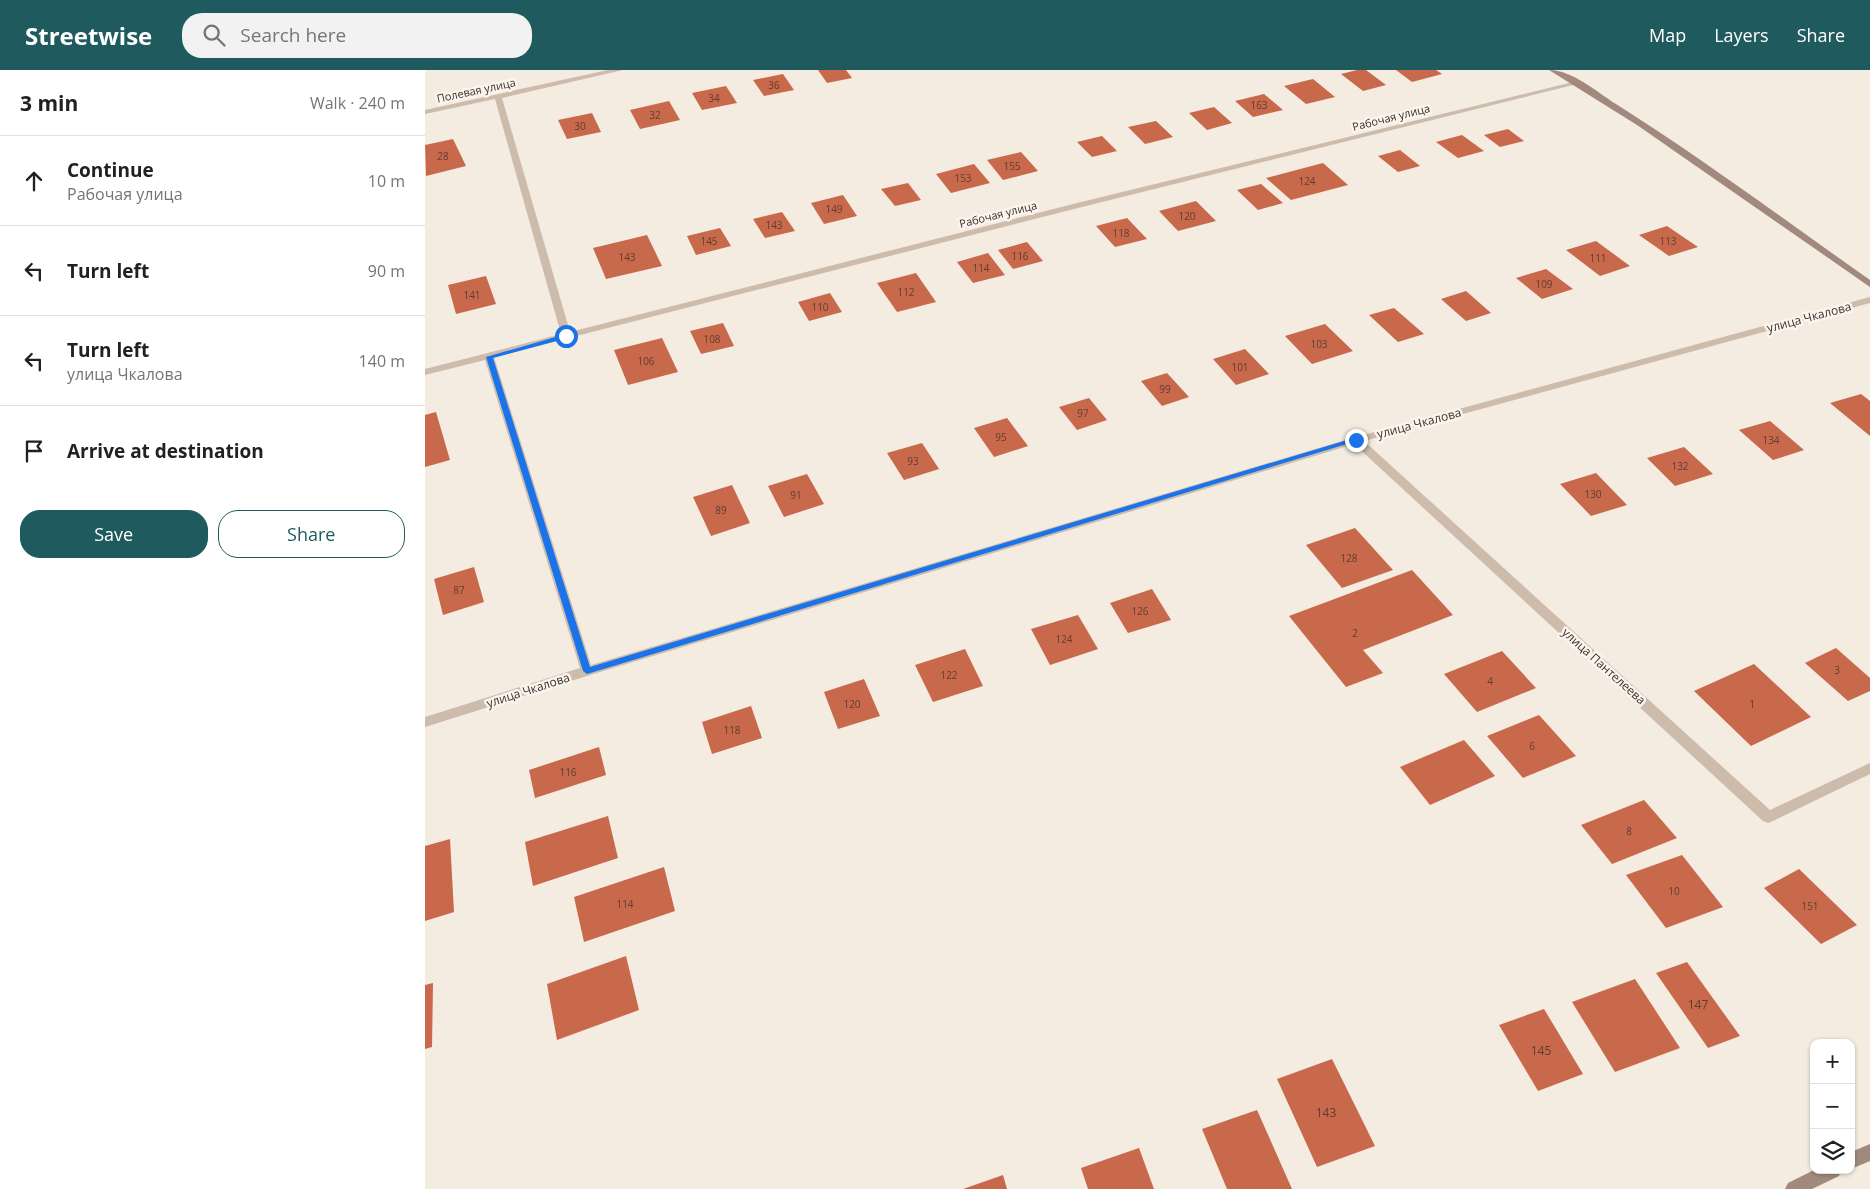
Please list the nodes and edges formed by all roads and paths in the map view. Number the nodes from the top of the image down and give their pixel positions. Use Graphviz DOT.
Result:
graph roads {
  1 [pos="619,70"];
  2 [pos="1553,70"];
  3 [pos="1577,82"];
  4 [pos="498,98"];
  5 [pos="425,112"];
  6 [pos="1870,284"];
  7 [pos="1870,300"];
  8 [pos="566,336"];
  9 [pos="489,357"];
  10 [pos="425,372"];
  11 [pos="1356,440"];
  12 [pos="587,671"];
  13 [pos="425,722"];
  14 [pos="1870,768"];
  15 [pos="1870,1152"];
  16 [pos="1855,1159"];
  17 [pos="1825,1174"];
  18 [pos="1793,1189"];
  1 -- 4 [label="street, Полевая улица"];
  2 -- 3 [label="main road"];
  3 -- 6 [label="main road"];
  3 -- 8 [label="street, Рабочая улица"];
  4 -- 5 [label="street, Полевая улица"];
  4 -- 8 [label="street"];
  7 -- 11 [label="street, улица Чкалова"];
  8 -- 9 [label="street, Рабочая улица"];
  9 -- 10 [label="street, Рабочая улица"];
  9 -- 12 [label="street"];
  11 -- 12 [label="street, улица Чкалова"];
  11 -- 14 [label="street, улица Пантелеева"];
  12 -- 13 [label="street, улица Чкалова"];
  15 -- 16 [label="main road"];
  17 -- 18 [label="main road"];
}
